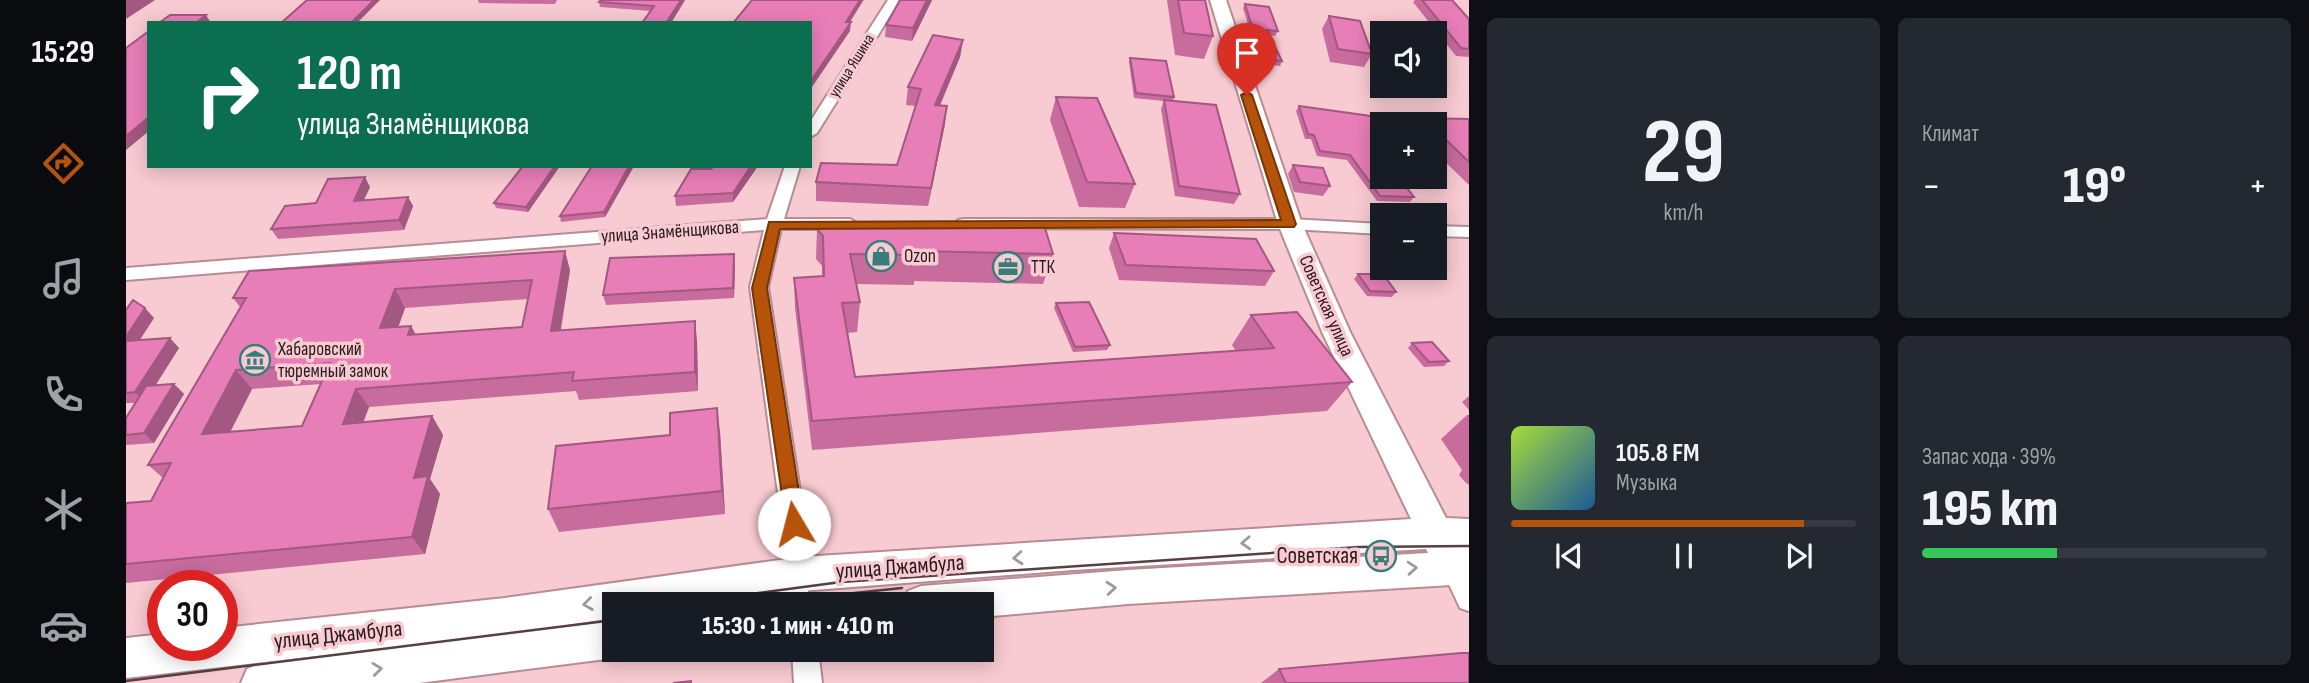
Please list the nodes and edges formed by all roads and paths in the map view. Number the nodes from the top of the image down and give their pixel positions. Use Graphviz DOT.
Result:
graph roads {
  1 [pos="894,0"];
  2 [pos="1217,0"];
  3 [pos="812,130"];
  4 [pos="792,168"];
  5 [pos="1290,224"];
  6 [pos="774,225"];
  7 [pos="871,225"];
  8 [pos="941,225"];
  9 [pos="1370,228"];
  10 [pos="1447,231"];
  11 [pos="1469,232"];
  12 [pos="126,274"];
  13 [pos="1457,550"];
  14 [pos="799,589"];
  15 [pos="994,597"];
  16 [pos="1469,599"];
  17 [pos="602,640"];
  18 [pos="126,659"];
  19 [pos="806,662"];
  20 [pos="261,683"];
  21 [pos="808,683"];
  1 -- 3 [label="street, улица Яшина"];
  2 -- 5 [label="street, Советская улица"];
  4 -- 6 [label="street"];
  5 -- 8 [label="street"];
  5 -- 9 [label="street"];
  5 -- 13 [label="street, Советская улица"];
  6 -- 7 [label="street, улица Знамёнщикова"];
  6 -- 12 [label="street, улица Знамёнщикова"];
  6 -- 14 [label="street"];
  10 -- 11 [label="street"];
  13 -- 14 [label="street, улица Джамбула, one-way"];
  15 -- 13 [label="street, улица Джамбула, one-way"];
  13 -- 16 [label="street, Советская улица"];
  14 -- 18 [label="street, улица Джамбула, one-way"];
  20 -- 17 [label="street, улица Джамбула, one-way"];
  19 -- 21 [label="street"];
}
